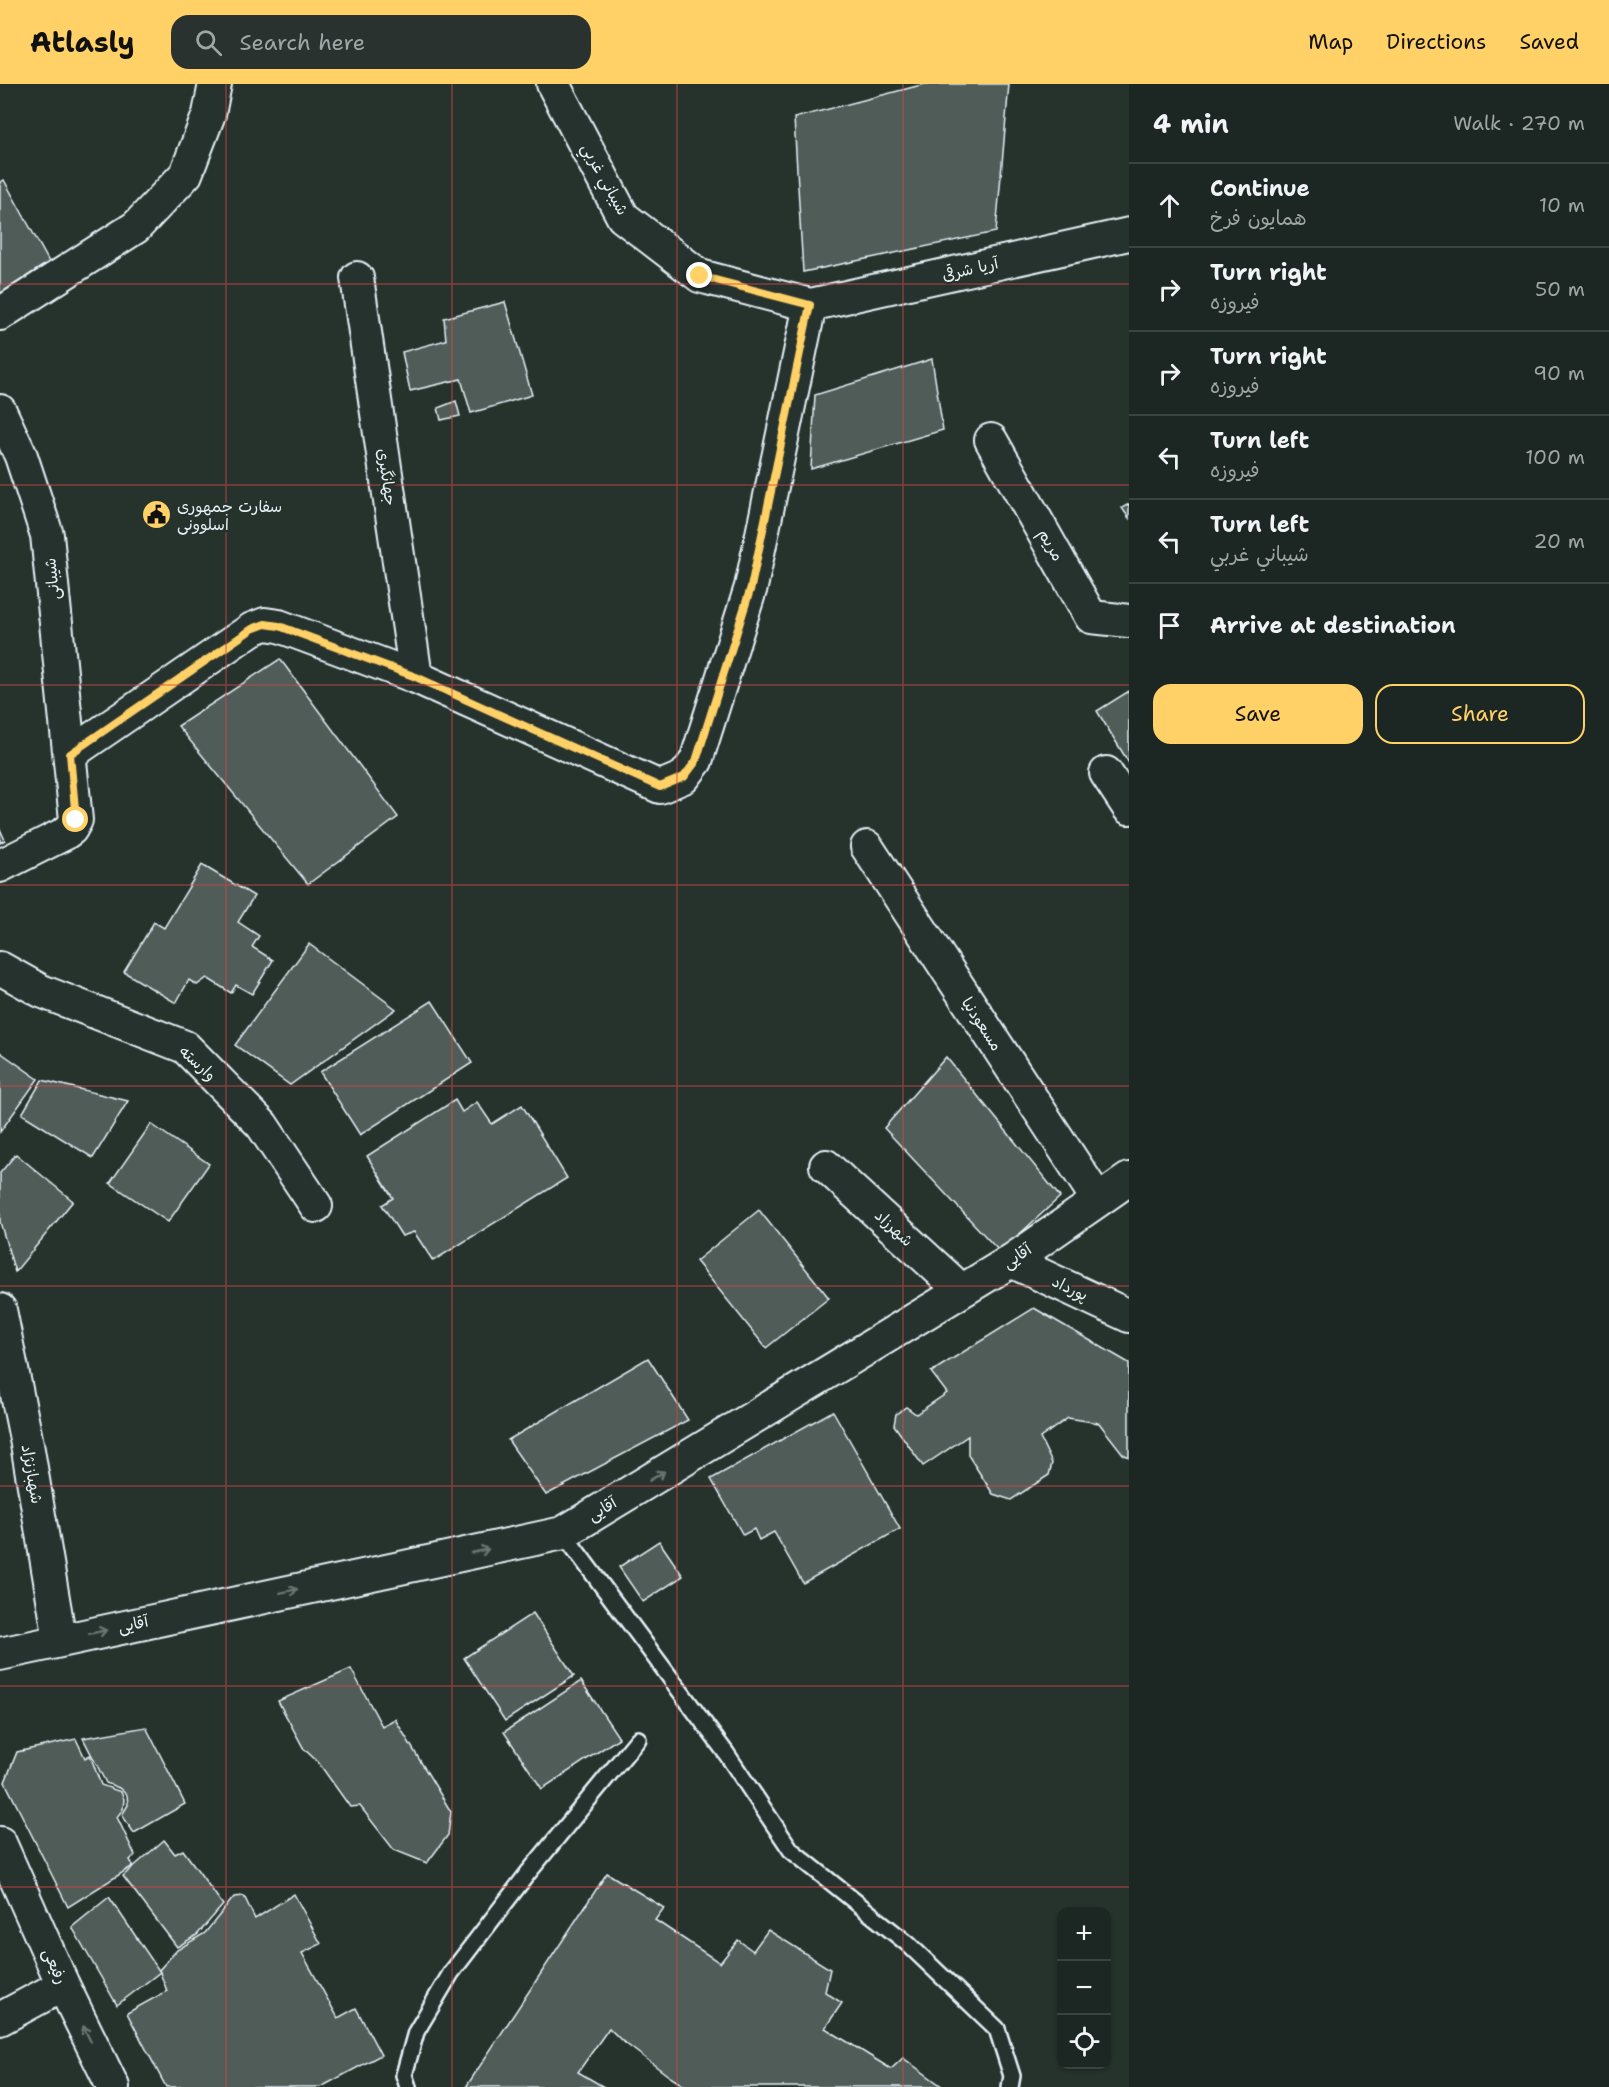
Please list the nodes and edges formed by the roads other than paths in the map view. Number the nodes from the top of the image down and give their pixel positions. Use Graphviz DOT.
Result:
graph roads {
  1 [pos="215,84"];
  2 [pos="553,84"];
  3 [pos="1129,234"];
  4 [pos="357,278"];
  5 [pos="810,305"];
  6 [pos="0,314"];
  7 [pos="0,411"];
  8 [pos="991,440"];
  9 [pos="1129,621"];
  10 [pos="416,677"];
  11 [pos="70,754"];
  12 [pos="1106,773"];
  13 [pos="1129,808"];
  14 [pos="867,847"];
  15 [pos="0,866"];
  16 [pos="0,968"];
  17 [pos="826,1166"];
  18 [pos="1129,1179"];
  19 [pos="1098,1200"];
  20 [pos="316,1206"];
  21 [pos="1011,1261"];
  22 [pos="961,1290"];
  23 [pos="0,1310"];
  24 [pos="1129,1316"];
  25 [pos="563,1533"];
  26 [pos="60,1640"];
  27 [pos="0,1654"];
  28 [pos="638,1739"];
  29 [pos="0,1843"];
  30 [pos="63,1985"];
  31 [pos="0,2019"];
  32 [pos="113,2087"];
  33 [pos="408,2087"];
  34 [pos="1010,2087"];
  1 -- 6 [label="street"];
  2 -- 5 [label="street, شيباني غربي"];
  3 -- 5 [label="street, آریا شرقی"];
  4 -- 10 [label="street, جهانگیری"];
  5 -- 10 [label="street"];
  7 -- 11 [label="street, شیبانی"];
  8 -- 9 [label="street, مریم"];
  10 -- 11 [label="street"];
  11 -- 15 [label="street, شیبانی"];
  12 -- 13 [label="street"];
  14 -- 19 [label="street, مسعودنیا"];
  16 -- 20 [label="street, وارسته"];
  17 -- 22 [label="street, شهرزاد"];
  18 -- 19 [label="street, آقایی"];
  19 -- 21 [label="street, آقایی"];
  21 -- 22 [label="street, آقایی"];
  21 -- 24 [label="street, پورداد"];
  25 -- 22 [label="street, آقایی, one-way"];
  23 -- 26 [label="street, شهبازنژاد"];
  26 -- 25 [label="street, آقایی, one-way"];
  25 -- 34 [label="lane"];
  26 -- 27 [label="street, آقایی"];
  28 -- 33 [label="lane"];
  29 -- 30 [label="street, رفیعی"];
  30 -- 31 [label="street"];
  32 -- 30 [label="street, رفیعی, one-way"];
}
